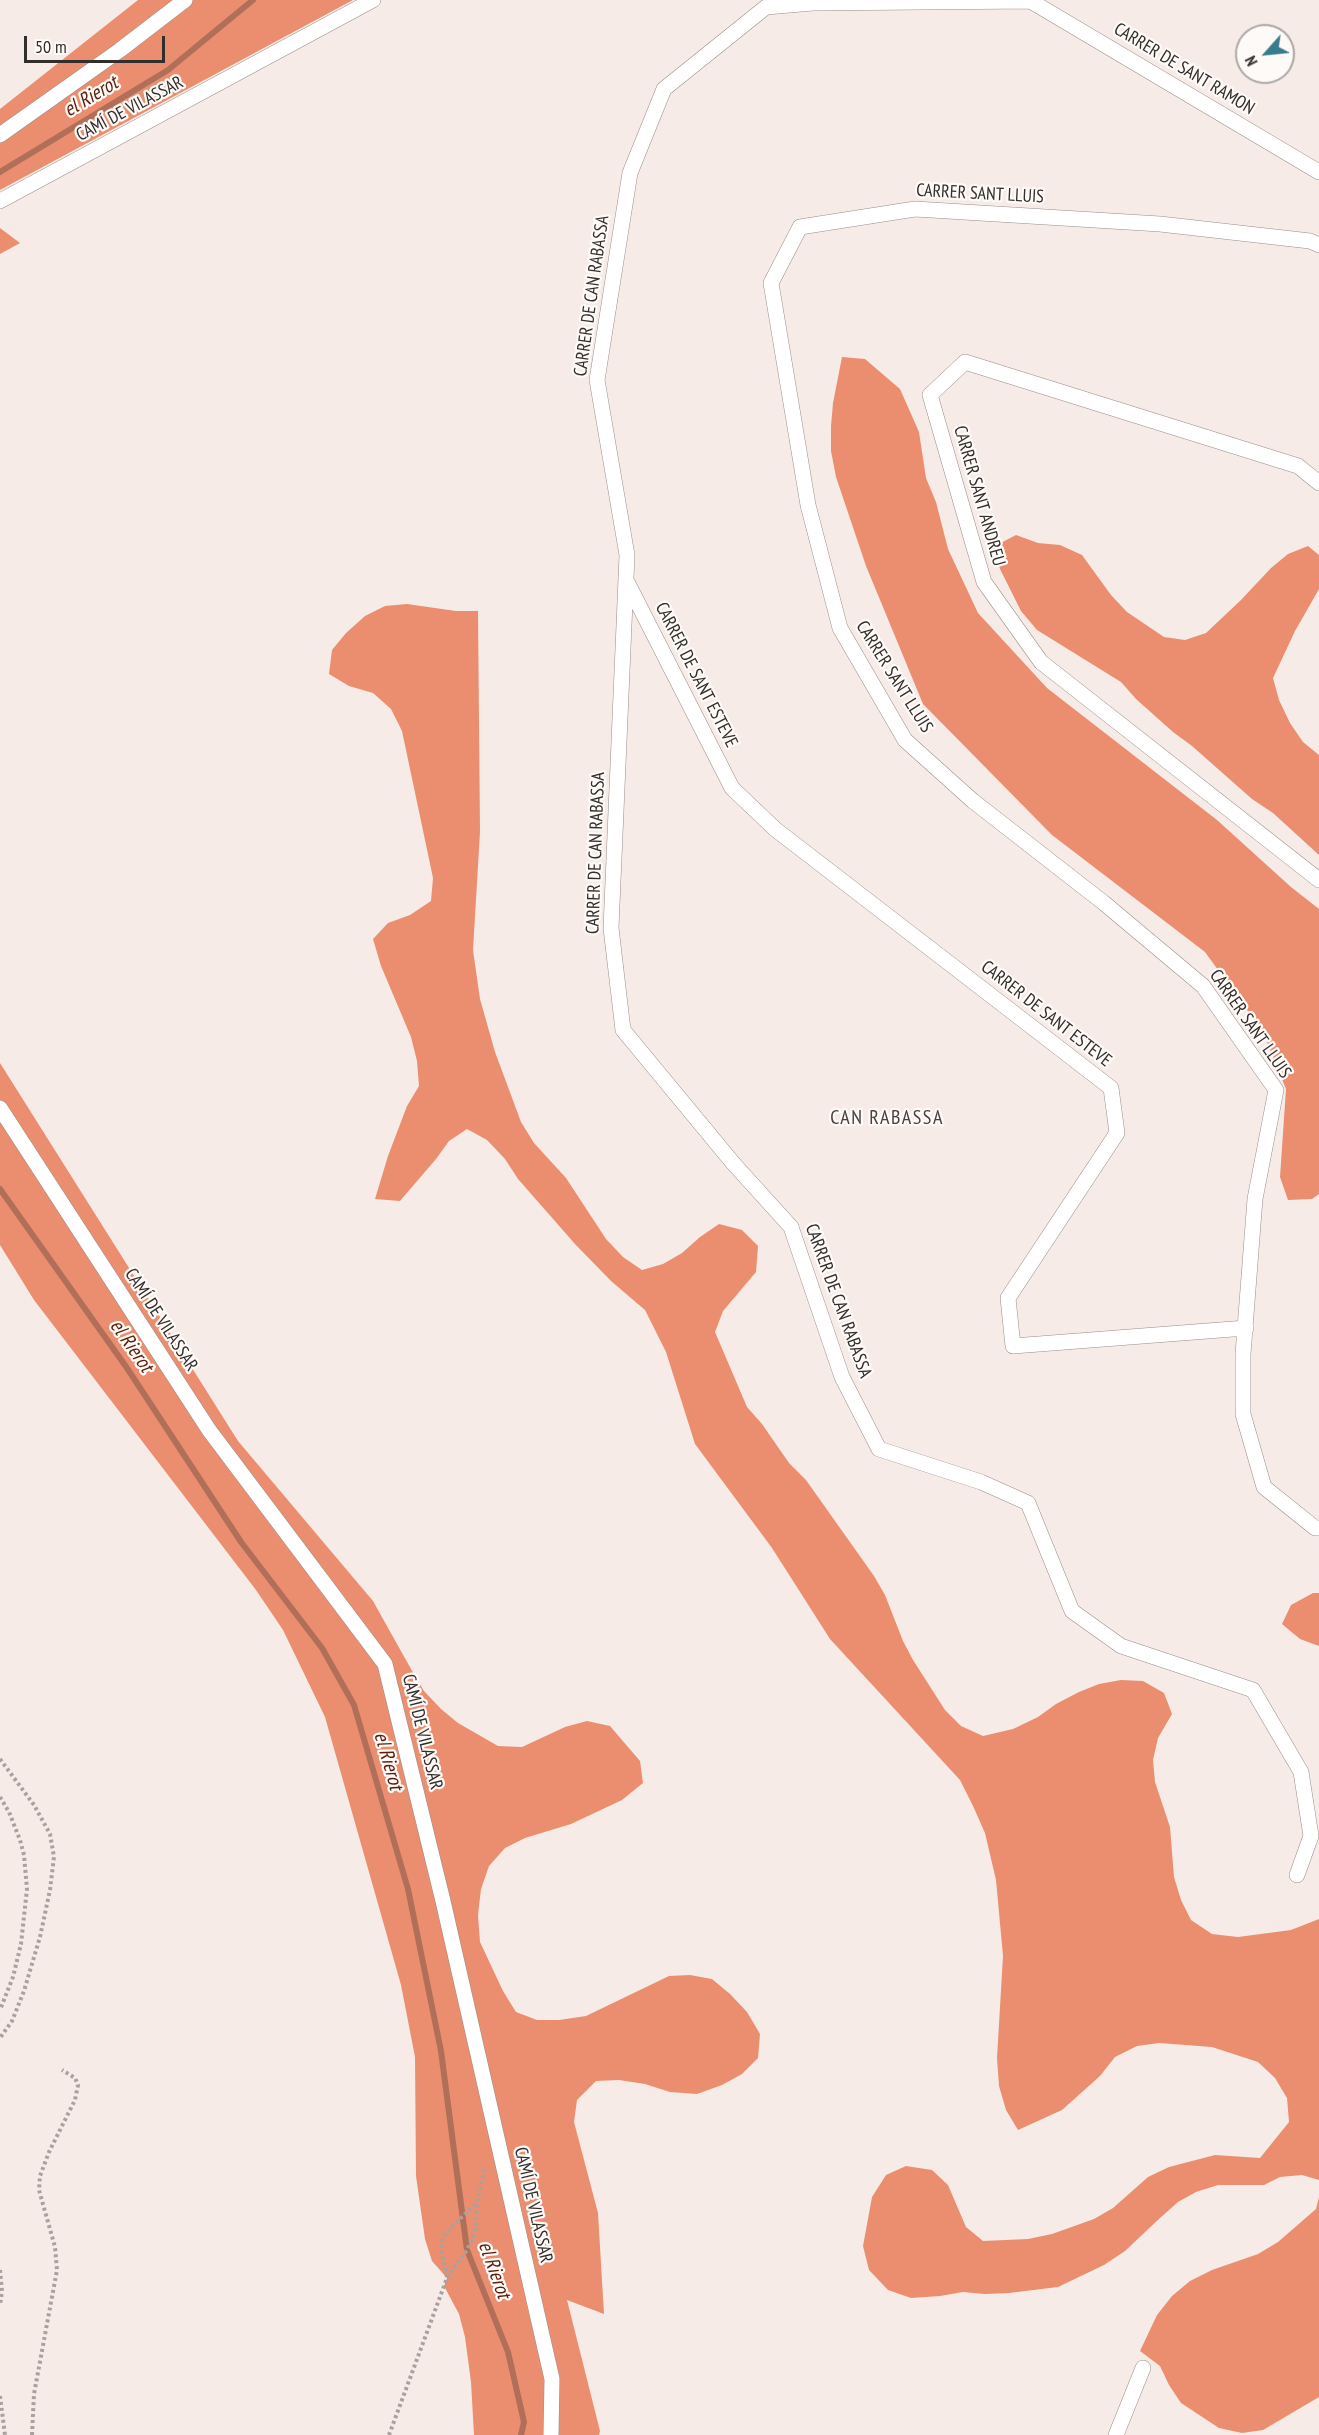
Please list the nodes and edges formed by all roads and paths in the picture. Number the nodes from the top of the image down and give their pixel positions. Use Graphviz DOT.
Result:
graph roads {
  1 [pos="185,0"];
  2 [pos="373,0"];
  3 [pos="1030,0"];
  4 [pos="0,135"];
  5 [pos="1319,172"];
  6 [pos="0,201"];
  7 [pos="1319,245"];
  8 [pos="1319,483"];
  9 [pos="626,579"];
  10 [pos="1319,880"];
  11 [pos="0,1108"];
  12 [pos="1246,1328"];
  13 [pos="1319,1528"];
  14 [pos="0,1759"];
  15 [pos="0,1797"];
  16 [pos="1297,1875"];
  17 [pos="0,2010"];
  18 [pos="0,2038"];
  19 [pos="62,2070"];
  20 [pos="486,2163"];
  21 [pos="477,2203"];
  22 [pos="0,2270"];
  23 [pos="447,2278"];
  24 [pos="0,2305"];
  25 [pos="1143,2368"];
  26 [pos="0,2396"];
  27 [pos="5,2435"];
  28 [pos="32,2435"];
  29 [pos="390,2435"];
  30 [pos="551,2435"];
  31 [pos="1116,2435"];
  1 -- 4 [label="street"];
  2 -- 6 [label="street, CAMÍ DE VILASSAR"];
  3 -- 5 [label="street, CARRER DE SANT RAMON"];
  3 -- 9 [label="street, CARRER DE CAN RABASSA"];
  7 -- 12 [label="street, CARRER SANT LLUIS"];
  8 -- 10 [label="street, CARRER SANT ANDREU"];
  9 -- 12 [label="street, CARRER DE SANT ESTEVE"];
  9 -- 16 [label="street, CARRER DE CAN RABASSA"];
  11 -- 30 [label="street, CAMÍ DE VILASSAR"];
  12 -- 13 [label="street, CARRER SANT LLUIS"];
  14 -- 18 [label="path"];
  15 -- 17 [label="path"];
  19 -- 28 [label="path"];
  20 -- 21 [label="path"];
  21 -- 23 [label="path"];
  21 -- 23 [label="path"];
  22 -- 24 [label="path"];
  23 -- 29 [label="path"];
  25 -- 31 [label="street"];
  26 -- 27 [label="path"];
}
